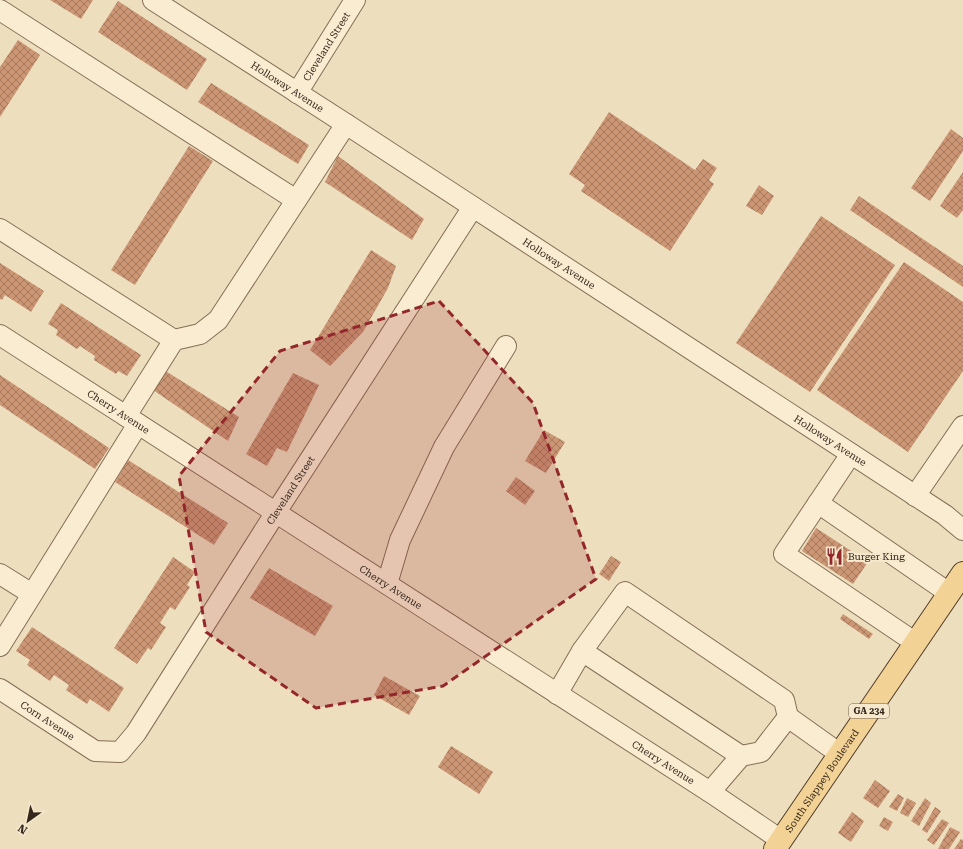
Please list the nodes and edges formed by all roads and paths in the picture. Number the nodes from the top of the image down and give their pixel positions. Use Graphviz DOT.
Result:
graph roads {
  1 [pos="153,0"];
  2 [pos="355,0"];
  3 [pos="0,10"];
  4 [pos="297,92"];
  5 [pos="346,124"];
  6 [pos="296,200"];
  7 [pos="473,207"];
  8 [pos="0,229"];
  9 [pos="0,335"];
  10 [pos="174,340"];
  11 [pos="506,346"];
  12 [pos="132,420"];
  13 [pos="963,426"];
  14 [pos="851,454"];
  15 [pos="915,496"];
  16 [pos="818,503"];
  17 [pos="276,512"];
  18 [pos="963,530"];
  19 [pos="963,573"];
  20 [pos="0,574"];
  21 [pos="387,584"];
  22 [pos="949,593"];
  23 [pos="32,594"];
  24 [pos="916,642"];
  25 [pos="0,646"];
  26 [pos="582,651"];
  27 [pos="0,689"];
  28 [pos="557,694"];
  29 [pos="788,717"];
  30 [pos="96,751"];
  31 [pos="840,754"];
  32 [pos="741,756"];
  33 [pos="710,792"];
  34 [pos="778,844"];
  1 -- 4 [label="street, Holloway Avenue"];
  2 -- 4 [label="street, Cleveland Street"];
  3 -- 6 [label="street"];
  4 -- 5 [label="street, Holloway Avenue"];
  5 -- 6 [label="street"];
  5 -- 7 [label="street, Holloway Avenue"];
  6 -- 10 [label="street"];
  7 -- 14 [label="street, Holloway Avenue"];
  7 -- 17 [label="street, Cleveland Street"];
  8 -- 10 [label="street"];
  9 -- 12 [label="street, Cherry Avenue"];
  10 -- 12 [label="street"];
  11 -- 21 [label="street"];
  12 -- 17 [label="street, Cherry Avenue"];
  12 -- 23 [label="street"];
  13 -- 15 [label="street"];
  14 -- 15 [label="street, Holloway Avenue"];
  14 -- 16 [label="street"];
  15 -- 18 [label="street, Holloway Avenue"];
  16 -- 22 [label="street"];
  16 -- 24 [label="street"];
  17 -- 21 [label="street, Cherry Avenue"];
  17 -- 30 [label="street, Cleveland Street"];
  19 -- 22 [label="main road, South Slappey Boulevard / GA 234"];
  20 -- 23 [label="street"];
  21 -- 28 [label="street, Cherry Avenue"];
  22 -- 24 [label="main road, South Slappey Boulevard / GA 234"];
  23 -- 25 [label="street"];
  24 -- 31 [label="main road, South Slappey Boulevard / GA 234"];
  26 -- 28 [label="street"];
  26 -- 29 [label="street"];
  26 -- 32 [label="street"];
  27 -- 30 [label="street, Corn Avenue"];
  28 -- 33 [label="street, Cherry Avenue"];
  29 -- 31 [label="street"];
  29 -- 32 [label="street"];
  31 -- 34 [label="main road, South Slappey Boulevard / GA 234"];
  32 -- 33 [label="street"];
  33 -- 34 [label="street, Cherry Avenue"];
}
